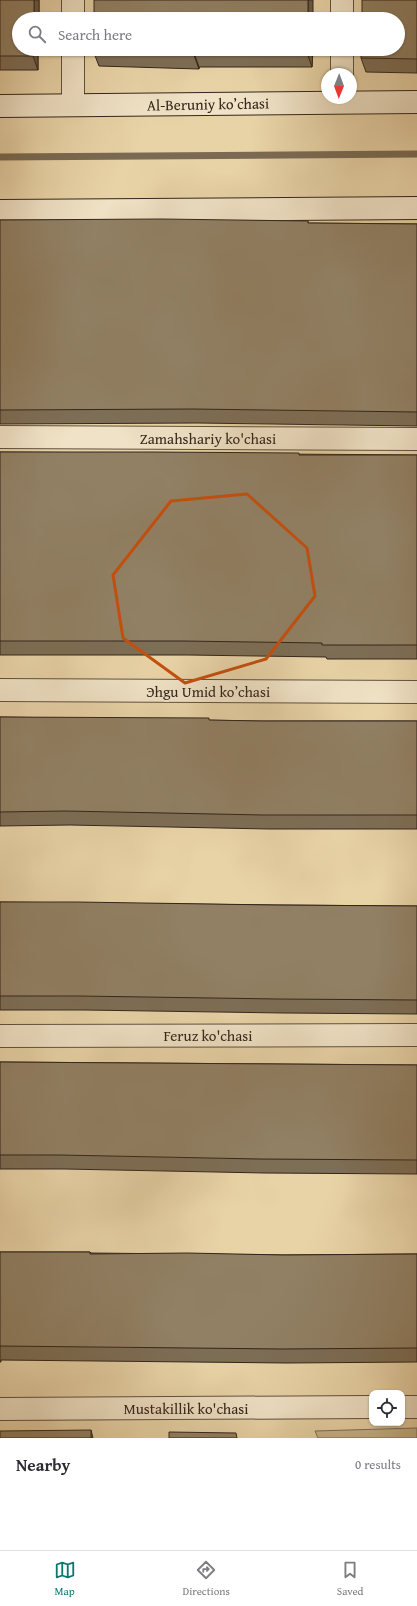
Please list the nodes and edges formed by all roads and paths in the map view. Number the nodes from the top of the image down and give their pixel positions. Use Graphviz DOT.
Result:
graph roads {
  1 [pos="73,0"];
  2 [pos="342,0"];
  3 [pos="73,12"];
  4 [pos="342,12"];
  5 [pos="73,56"];
  6 [pos="342,56"];
  7 [pos="342,68"];
  8 [pos="321,100"];
  9 [pos="357,100"];
  10 [pos="417,102"];
  11 [pos="73,105"];
  12 [pos="0,106"];
  13 [pos="417,208"];
  14 [pos="0,211"];
  15 [pos="0,437"];
  16 [pos="417,439"];
  17 [pos="0,690"];
  18 [pos="417,692"];
  19 [pos="417,1035"];
  20 [pos="0,1036"];
  21 [pos="369,1407"];
  22 [pos="405,1407"];
  23 [pos="417,1407"];
  24 [pos="0,1409"];
  1 -- 3 [label="street"];
  2 -- 4 [label="street"];
  5 -- 11 [label="street"];
  6 -- 7 [label="street"];
  8 -- 11 [label="street, Al-Beruniy ko’chasi"];
  9 -- 10 [label="street, Al-Beruniy ko’chasi"];
  11 -- 12 [label="street, Al-Beruniy ko’chasi"];
  13 -- 14 [label="street"];
  15 -- 16 [label="street, Zamahshariy ko'chasi"];
  17 -- 18 [label="street, Эhgu Umid ko’chasi"];
  19 -- 20 [label="street, Feruz ko'chasi"];
  21 -- 24 [label="street, Mustakillik ko'chasi"];
  22 -- 23 [label="street"];
}
